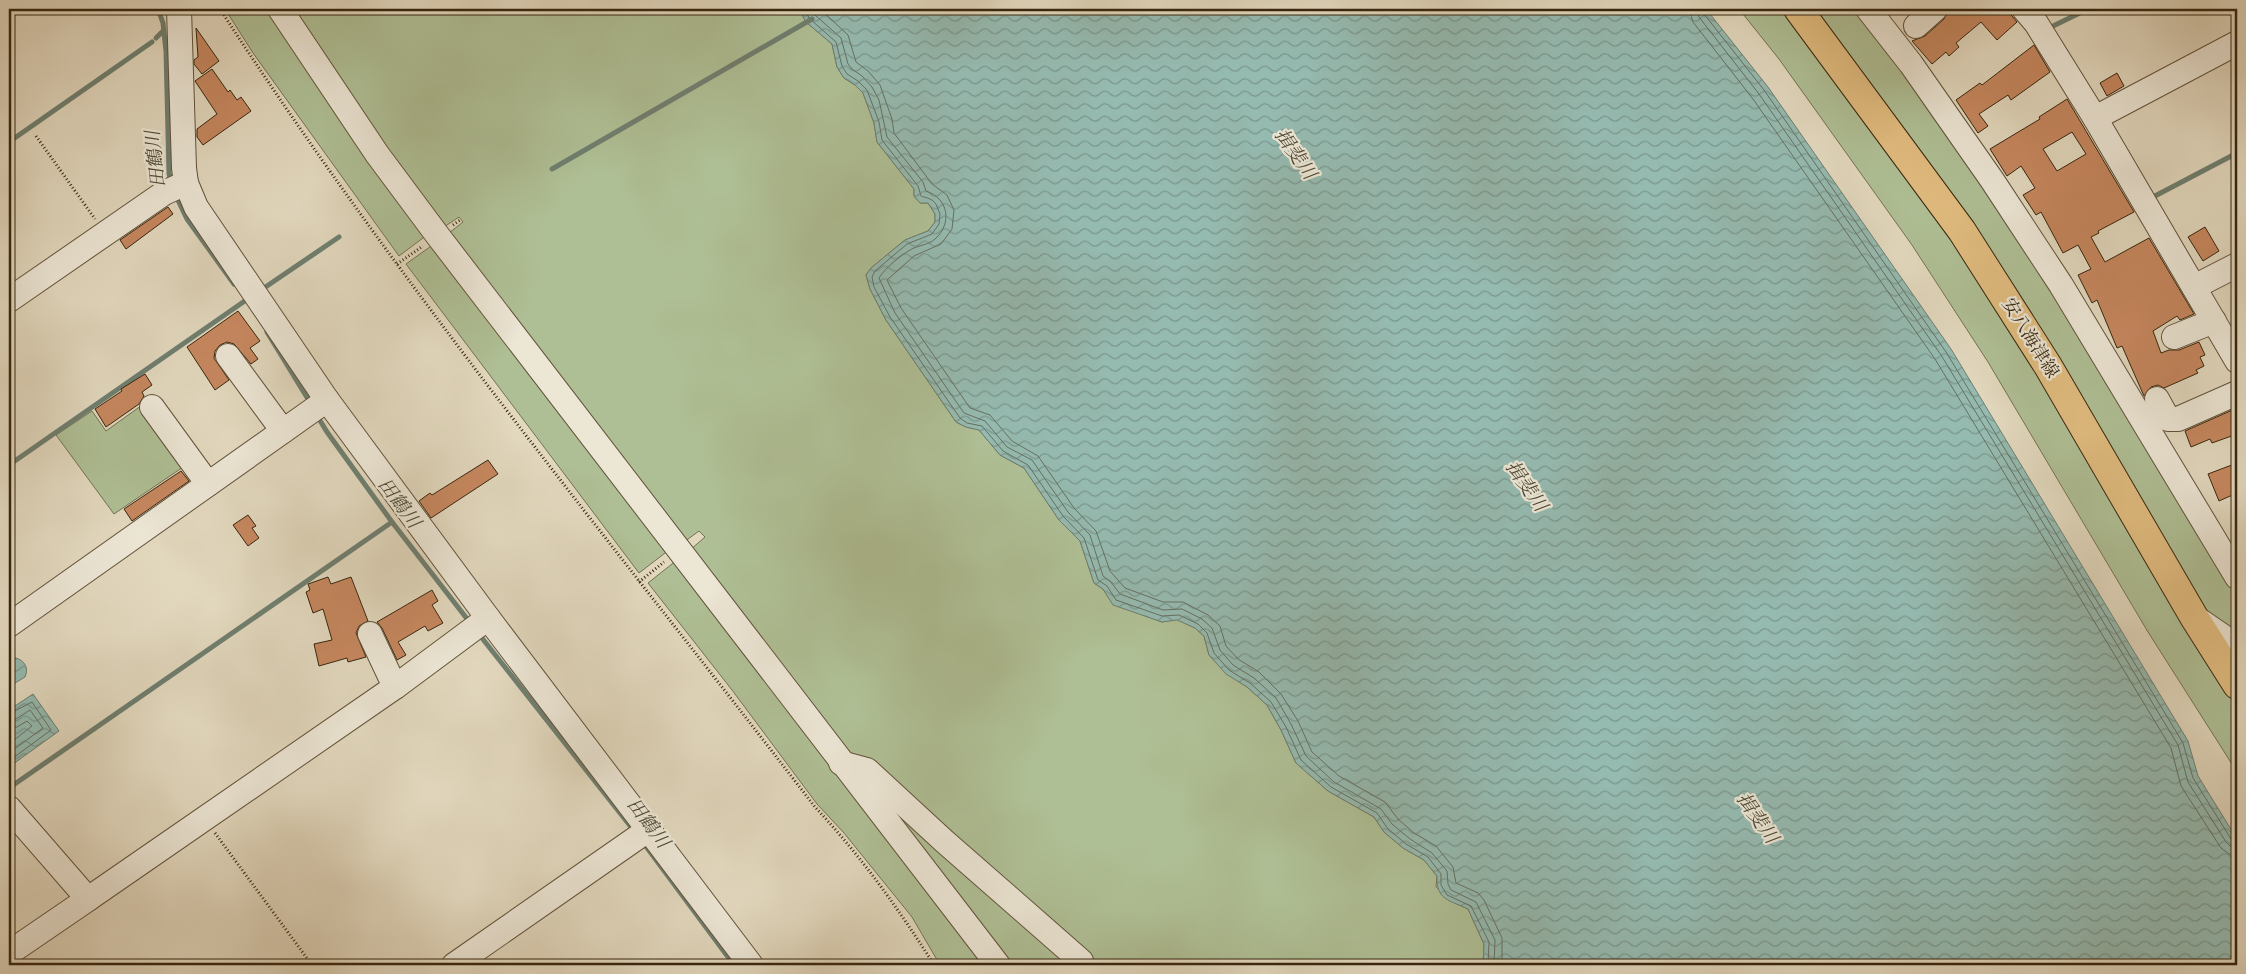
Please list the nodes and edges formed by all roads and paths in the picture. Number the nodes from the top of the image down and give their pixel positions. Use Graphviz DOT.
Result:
graph roads {
  1 [pos="179,9"];
  2 [pos="220,9"];
  3 [pos="280,9"];
  4 [pos="1798,9"];
  5 [pos="1868,9"];
  6 [pos="1935,9"];
  7 [pos="2024,9"];
  8 [pos="1916,26"];
  9 [pos="2237,43"];
  10 [pos="2095,118"];
  11 [pos="36,136"];
  12 [pos="177,187"];
  13 [pos="105,233"];
  14 [pos="2237,265"];
  15 [pos="2194,287"];
  16 [pos="9,300"];
  17 [pos="2214,321"];
  18 [pos="2174,337"];
  19 [pos="228,356"];
  20 [pos="2237,361"];
  21 [pos="2237,393"];
  22 [pos="2157,399"];
  23 [pos="318,406"];
  24 [pos="152,407"];
  25 [pos="283,431"];
  26 [pos="208,484"];
  27 [pos="2237,577"];
  28 [pos="2194,617"];
  29 [pos="480,623"];
  30 [pos="9,624"];
  31 [pos="370,634"];
  32 [pos="2237,651"];
  33 [pos="2237,684"];
  34 [pos="395,686"];
  35 [pos="841,763"];
  36 [pos="9,808"];
  37 [pos="204,819"];
  38 [pos="640,835"];
  39 [pos="88,899"];
  40 [pos="9,953"];
  41 [pos="1081,961"];
  42 [pos="312,965"];
  43 [pos="454,965"];
  44 [pos="751,965"];
  45 [pos="934,965"];
  46 [pos="998,965"];
  1 -- 12 [label="street"];
  2 -- 45 [label="path"];
  3 -- 35 [label="street"];
  4 -- 28 [label="main road, 安八海津線"];
  5 -- 27 [label="street"];
  6 -- 8 [label="street"];
  7 -- 10 [label="street"];
  9 -- 10 [label="street"];
  10 -- 15 [label="street"];
  11 -- 13 [label="path"];
  12 -- 13 [label="street"];
  12 -- 23 [label="street"];
  13 -- 16 [label="street"];
  14 -- 15 [label="street"];
  15 -- 17 [label="street"];
  17 -- 18 [label="street"];
  17 -- 20 [label="street"];
  19 -- 25 [label="street"];
  21 -- 22 [label="street"];
  23 -- 25 [label="street"];
  23 -- 29 [label="street"];
  24 -- 26 [label="street"];
  25 -- 26 [label="street"];
  26 -- 30 [label="street"];
  28 -- 32 [label="street"];
  28 -- 33 [label="main road, 安八海津線"];
  29 -- 34 [label="street"];
  29 -- 38 [label="street"];
  31 -- 34 [label="street"];
  34 -- 37 [label="street"];
  35 -- 41 [label="street"];
  35 -- 46 [label="street"];
  36 -- 39 [label="street"];
  37 -- 39 [label="street"];
  37 -- 42 [label="path"];
  38 -- 43 [label="street"];
  38 -- 44 [label="street"];
  39 -- 40 [label="street"];
}
